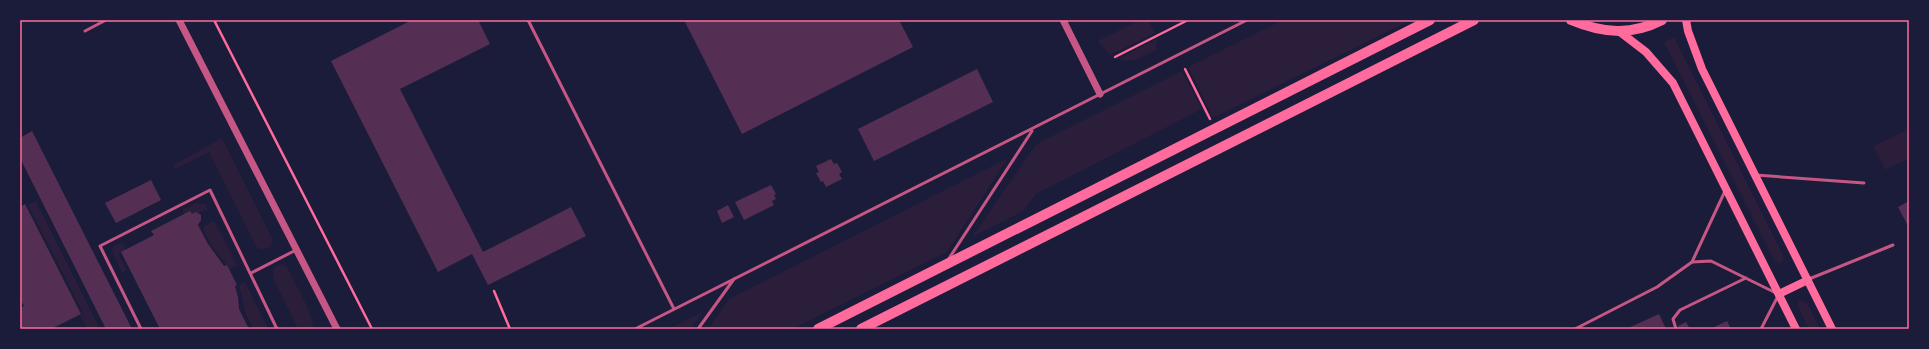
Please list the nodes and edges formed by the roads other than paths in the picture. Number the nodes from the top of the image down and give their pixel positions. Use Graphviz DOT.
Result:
graph roads {
  1 [pos="106,20"];
  2 [pos="179,20"];
  3 [pos="528,20"];
  4 [pos="1063,20"];
  5 [pos="1247,20"];
  6 [pos="1430,20"];
  7 [pos="1474,20"];
  8 [pos="1571,20"];
  9 [pos="1662,20"];
  10 [pos="1686,20"];
  11 [pos="85,31"];
  12 [pos="1620,32"];
  13 [pos="1100,94"];
  14 [pos="1033,129"];
  15 [pos="1755,175"];
  16 [pos="1864,183"];
  17 [pos="1726,189"];
  18 [pos="1893,245"];
  19 [pos="296,250"];
  20 [pos="1692,262"];
  21 [pos="944,266"];
  22 [pos="251,273"];
  23 [pos="736,278"];
  24 [pos="1746,278"];
  25 [pos="1808,280"];
  26 [pos="1779,294"];
  27 [pos="674,309"];
  28 [pos="141,329"];
  29 [pos="277,329"];
  30 [pos="337,329"];
  31 [pos="635,329"];
  32 [pos="698,329"];
  33 [pos="818,329"];
  34 [pos="861,329"];
  35 [pos="1575,329"];
  36 [pos="1676,329"];
  37 [pos="1761,329"];
  38 [pos="1796,329"];
  39 [pos="1832,329"];
  1 -- 11 [label="lane"];
  2 -- 19 [label="street"];
  3 -- 27 [label="lane"];
  4 -- 13 [label="street"];
  5 -- 13 [label="lane"];
  6 -- 21 [label="main road"];
  7 -- 34 [label="main road"];
  8 -- 12 [label="main road"];
  9 -- 12 [label="main road"];
  10 -- 15 [label="main road"];
  12 -- 17 [label="main road"];
  13 -- 14 [label="lane"];
  14 -- 21 [label="lane"];
  14 -- 23 [label="lane"];
  15 -- 16 [label="lane"];
  15 -- 25 [label="main road"];
  17 -- 20 [label="lane"];
  17 -- 26 [label="main road"];
  18 -- 25 [label="lane"];
  19 -- 22 [label="lane"];
  19 -- 30 [label="street"];
  20 -- 24 [label="lane"];
  20 -- 35 [label="lane"];
  21 -- 33 [label="main road"];
  22 -- 28 [label="lane"];
  22 -- 29 [label="lane"];
  23 -- 27 [label="lane"];
  23 -- 32 [label="lane"];
  24 -- 26 [label="lane"];
  24 -- 36 [label="lane"];
  25 -- 26 [label="main road"];
  25 -- 39 [label="main road"];
  26 -- 37 [label="lane"];
  26 -- 38 [label="main road"];
  27 -- 31 [label="lane"];
}
